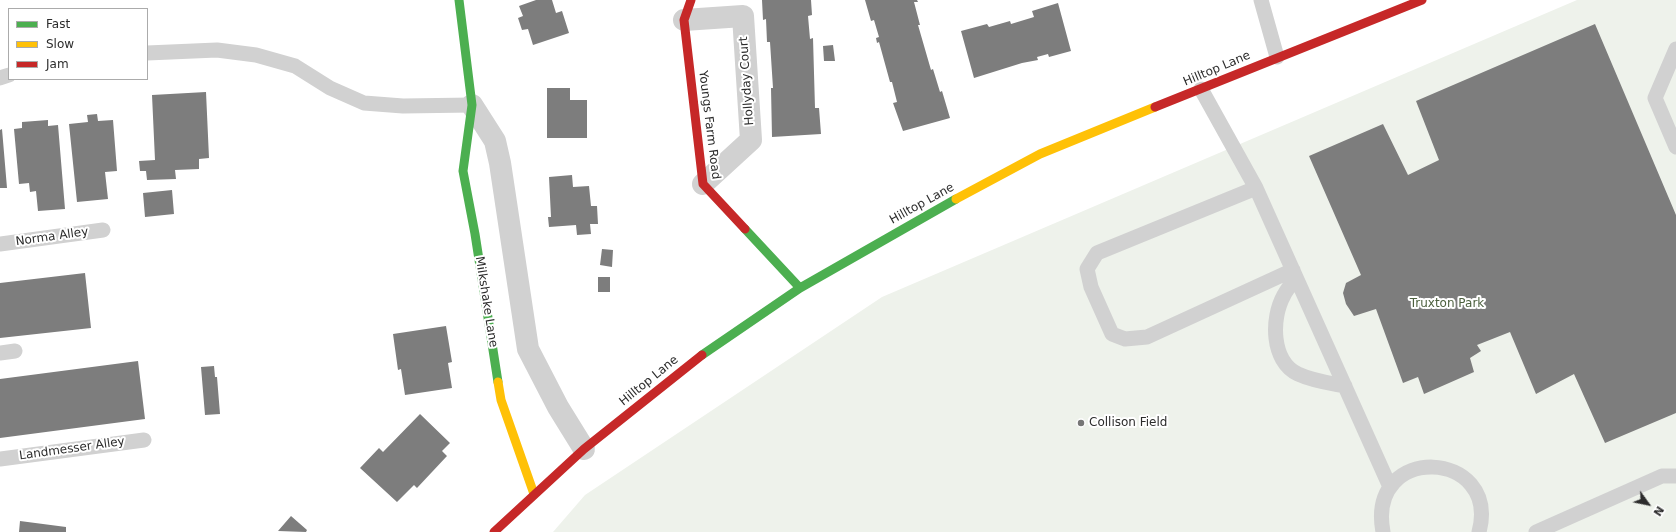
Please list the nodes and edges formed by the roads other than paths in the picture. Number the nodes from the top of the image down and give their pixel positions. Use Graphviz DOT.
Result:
graph roads {
  1 [pos="459,0"];
  2 [pos="1261,0"];
  3 [pos="1422,0"];
  4 [pos="688,10"];
  5 [pos="1676,49"];
  6 [pos="148,53"];
  7 [pos="1277,57"];
  8 [pos="1201,89"];
  9 [pos="472,105"];
  10 [pos="1676,147"];
  11 [pos="703,184"];
  12 [pos="1256,188"];
  13 [pos="103,230"];
  14 [pos="0,244"];
  15 [pos="1295,274"];
  16 [pos="800,288"];
  17 [pos="15,351"];
  18 [pos="0,353"];
  19 [pos="1345,386"];
  20 [pos="144,440"];
  21 [pos="584,449"];
  22 [pos="0,459"];
  23 [pos="1676,476"];
  24 [pos="1390,487"];
  25 [pos="534,494"];
  26 [pos="494,532"];
  27 [pos="1383,532"];
  28 [pos="1479,532"];
  29 [pos="1536,532"];
  1 -- 9 [label="street, Milkshake Lane"];
  2 -- 7 [label="lane"];
  3 -- 7 [label="street, Hilltop Lane"];
  4 -- 11 [label="street, Youngs Farm Road"];
  4 -- 11 [label="street, Hollyday Court"];
  5 -- 10 [label="lane"];
  6 -- 9 [label="lane"];
  7 -- 8 [label="street, Hilltop Lane"];
  8 -- 12 [label="lane"];
  8 -- 16 [label="street, Hilltop Lane"];
  9 -- 21 [label="street, Milkshake Lane"];
  9 -- 25 [label="street, Milkshake Lane"];
  11 -- 16 [label="street, Youngs Farm Road"];
  12 -- 15 [label="lane"];
  12 -- 15 [label="lane"];
  13 -- 14 [label="lane, Norma Alley"];
  15 -- 19 [label="lane"];
  15 -- 19 [label="lane"];
  16 -- 21 [label="street, Hilltop Lane"];
  17 -- 18 [label="lane"];
  19 -- 24 [label="lane"];
  20 -- 22 [label="lane, Landmesser Alley"];
  21 -- 25 [label="street, Hilltop Lane"];
  23 -- 29 [label="lane"];
  24 -- 27 [label="lane"];
  24 -- 28 [label="lane"];
  25 -- 26 [label="street, Hilltop Lane"];
}
